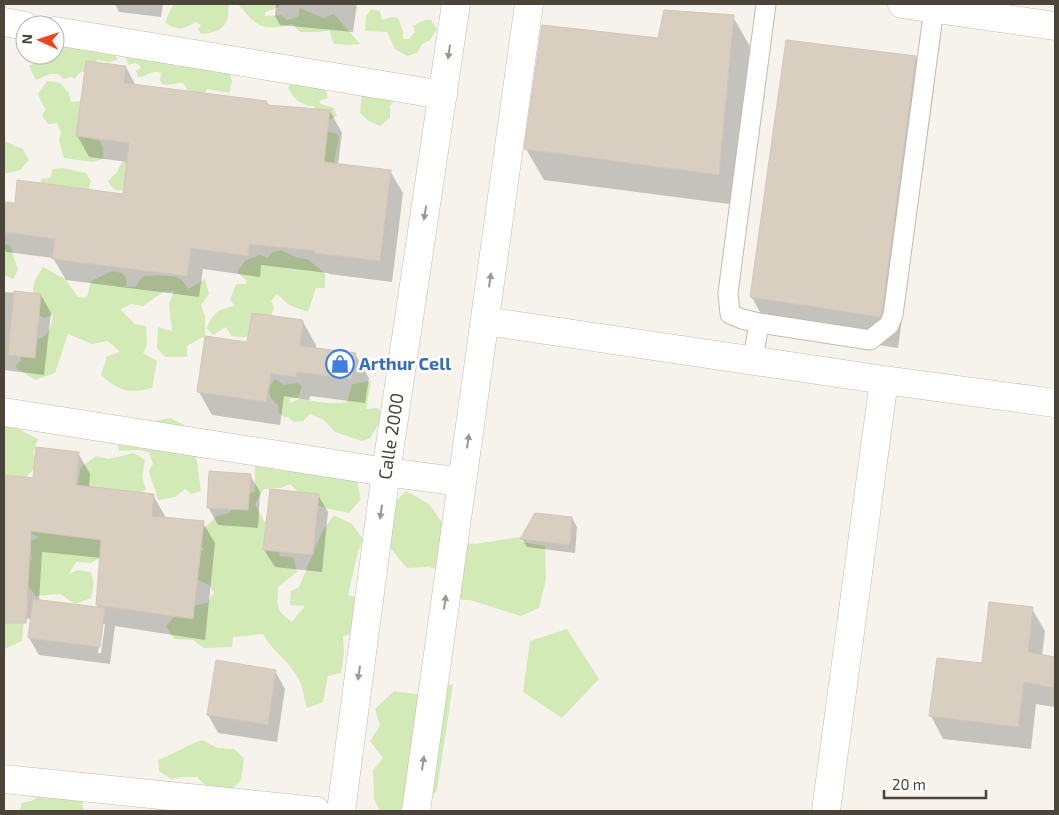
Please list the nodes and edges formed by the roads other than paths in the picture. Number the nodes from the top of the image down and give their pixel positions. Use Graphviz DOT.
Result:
graph roads {
  1 [pos="456,4"];
  2 [pos="529,4"];
  3 [pos="766,4"];
  4 [pos="902,4"];
  5 [pos="934,8"];
  6 [pos="1055,26"];
  7 [pos="65,33"];
  8 [pos="443,96"];
  9 [pos="485,321"];
  10 [pos="759,323"];
  11 [pos="754,360"];
  12 [pos="884,380"];
  13 [pos="1055,403"];
  14 [pos="4,412"];
  15 [pos="386,472"];
  16 [pos="462,482"];
  17 [pos="4,779"];
  18 [pos="316,811"];
  19 [pos="341,811"];
  20 [pos="416,811"];
  21 [pos="826,811"];
  1 -- 8 [label="street, Calle 2000, one-way"];
  9 -- 2 [label="street, one-way"];
  3 -- 10 [label="lane"];
  4 -- 5 [label="street"];
  5 -- 6 [label="street"];
  5 -- 10 [label="lane"];
  7 -- 8 [label="street"];
  8 -- 15 [label="street, Calle 2000, one-way"];
  9 -- 11 [label="street"];
  16 -- 9 [label="street, one-way"];
  10 -- 11 [label="lane"];
  11 -- 12 [label="street"];
  12 -- 13 [label="street"];
  12 -- 21 [label="street"];
  14 -- 15 [label="street"];
  15 -- 16 [label="street"];
  15 -- 19 [label="street, Calle 2000, one-way"];
  20 -- 16 [label="street, one-way"];
  17 -- 18 [label="street"];
}
